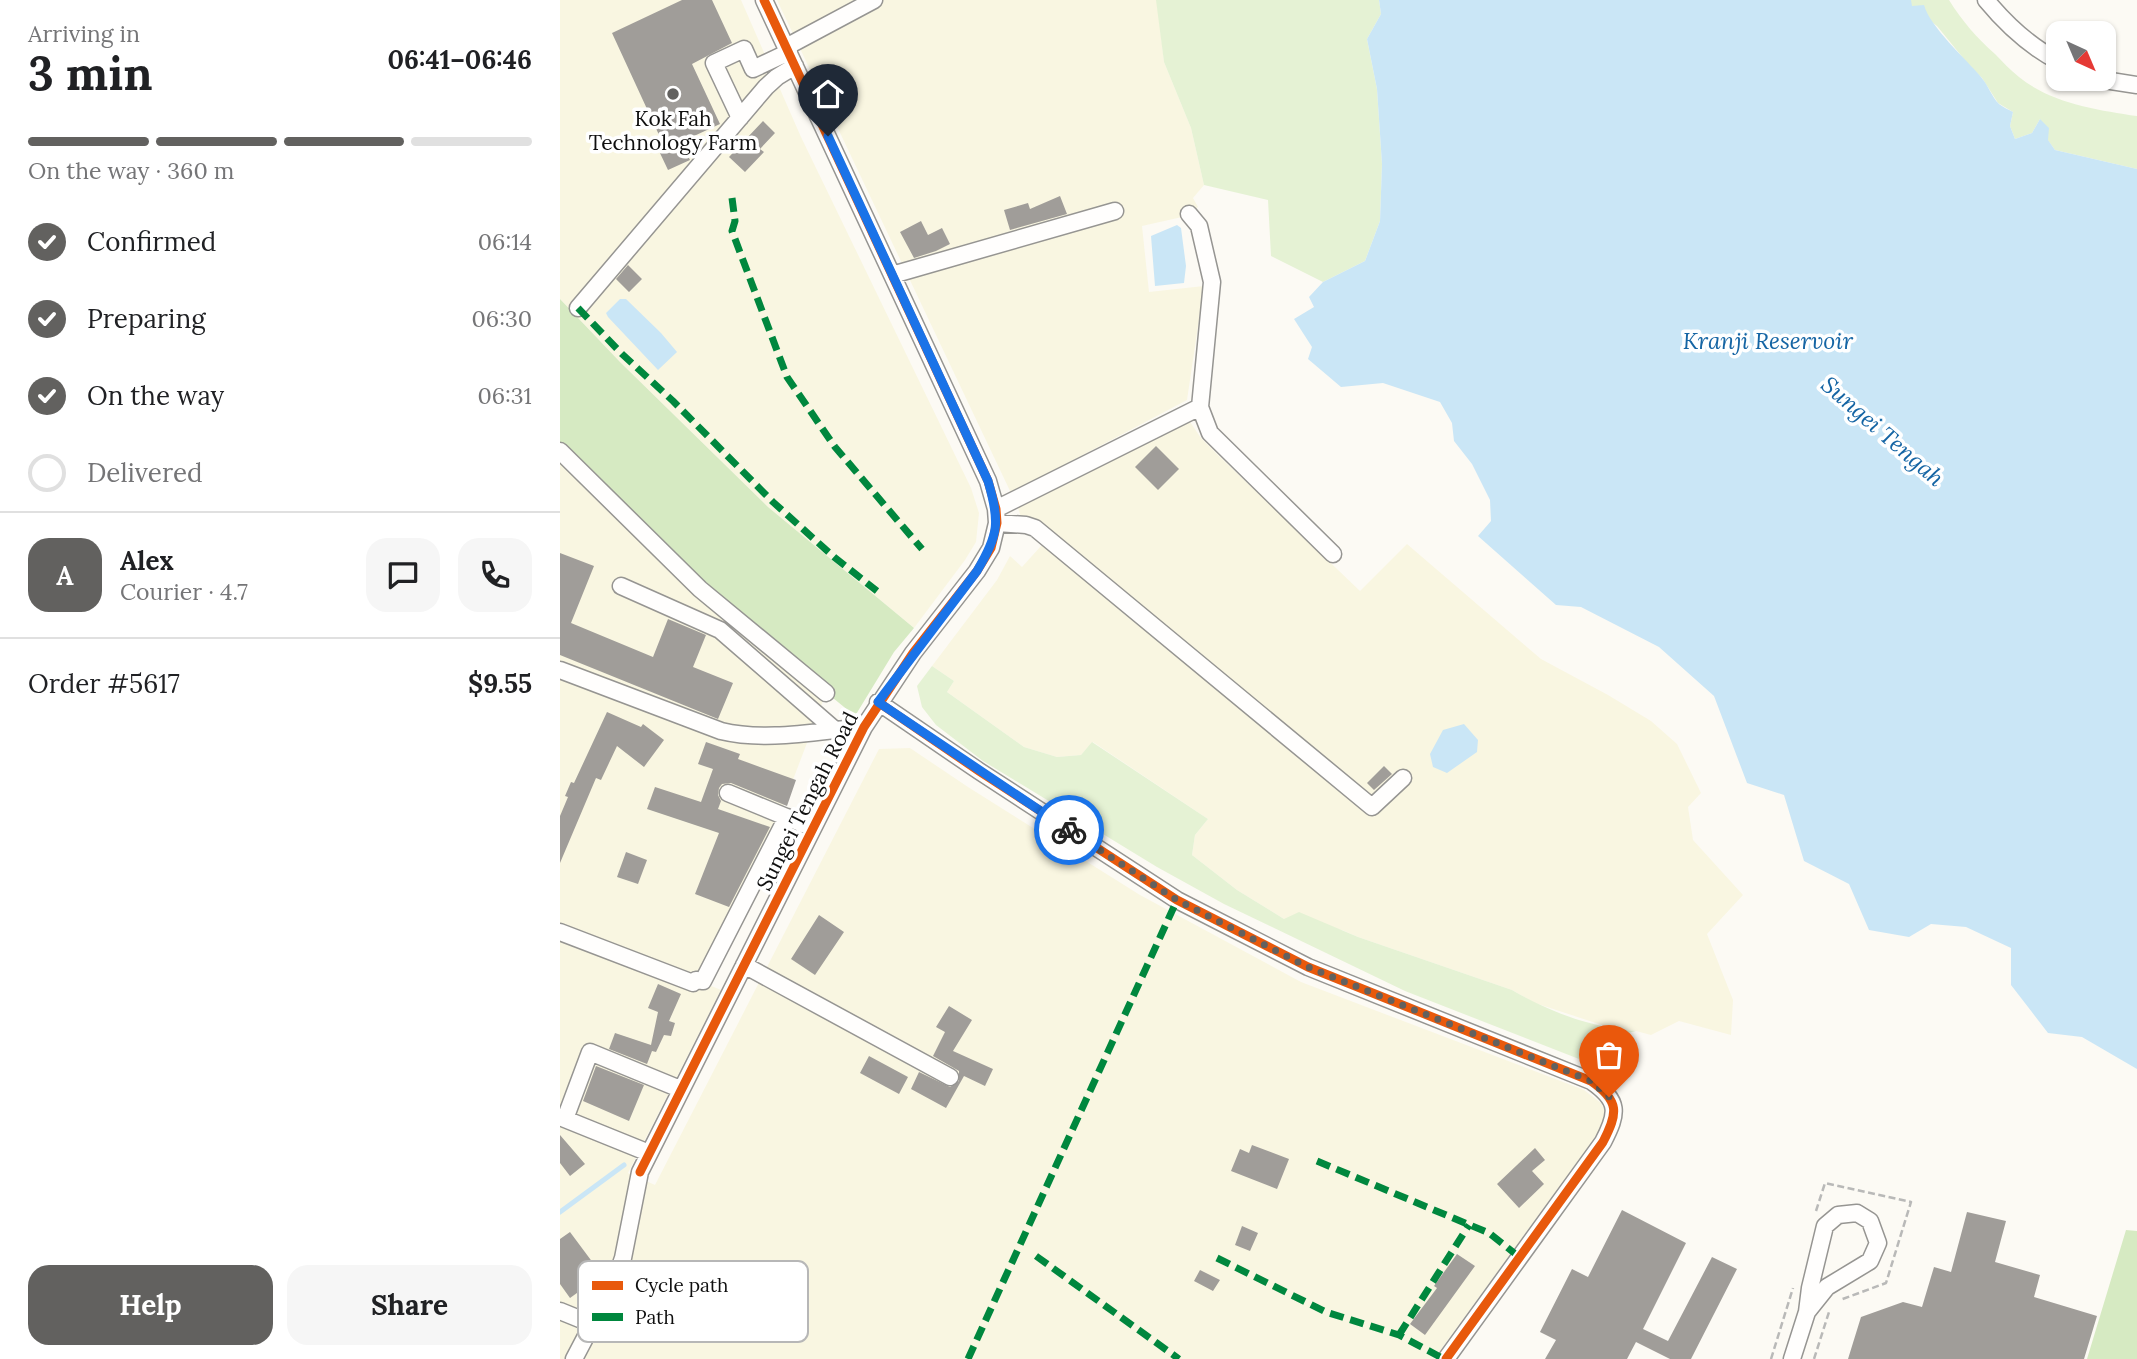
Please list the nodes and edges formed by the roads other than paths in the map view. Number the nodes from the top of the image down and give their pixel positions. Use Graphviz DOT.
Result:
graph roads {
  1 [pos="764,0"];
  2 [pos="874,0"];
  3 [pos="1986,0"];
  4 [pos="790,55"];
  5 [pos="2046,55"];
  6 [pos="2116,82"];
  7 [pos="2137,85"];
  8 [pos="740,118"];
  9 [pos="1115,211"];
  10 [pos="1189,214"];
  11 [pos="892,275"];
  12 [pos="578,308"];
  13 [pos="1199,407"];
  14 [pos="560,451"];
  15 [pos="997,516"];
  16 [pos="1333,554"];
  17 [pos="621,586"];
  18 [pos="560,670"];
  19 [pos="826,693"];
  20 [pos="878,702"];
  21 [pos="864,727"];
  22 [pos="835,730"];
  23 [pos="1402,778"];
  24 [pos="728,793"];
  25 [pos="787,817"];
  26 [pos="813,828"];
  27 [pos="560,932"];
  28 [pos="744,965"];
  29 [pos="950,1077"];
  30 [pos="680,1089"];
  31 [pos="562,1118"];
  32 [pos="649,1153"];
  33 [pos="622,1261"];
  34 [pos="560,1311"];
  35 [pos="1807,1312"];
  36 [pos="578,1318"];
  37 [pos="583,1342"];
  38 [pos="574,1359"];
  39 [pos="1446,1359"];
  40 [pos="1792,1359"];
  1 -- 4 [label="street"];
  2 -- 4 [label="street"];
  3 -- 5 [label="street"];
  4 -- 8 [label="street"];
  4 -- 8 [label="street"];
  4 -- 11 [label="street"];
  6 -- 7 [label="street"];
  8 -- 12 [label="street"];
  9 -- 11 [label="street"];
  10 -- 13 [label="street"];
  11 -- 15 [label="street"];
  13 -- 15 [label="street"];
  13 -- 16 [label="street"];
  14 -- 19 [label="street"];
  15 -- 20 [label="street, Sungei Tengah Road"];
  15 -- 23 [label="street"];
  17 -- 22 [label="street"];
  18 -- 22 [label="street"];
  20 -- 21 [label="street, Sungei Tengah Road"];
  20 -- 39 [label="street"];
  21 -- 22 [label="street"];
  21 -- 26 [label="street, Sungei Tengah Road"];
  24 -- 25 [label="street"];
  25 -- 26 [label="street"];
  25 -- 27 [label="street"];
  26 -- 28 [label="street, Sungei Tengah Road"];
  28 -- 29 [label="street"];
  28 -- 30 [label="street, Sungei Tengah Road"];
  30 -- 31 [label="street"];
  30 -- 32 [label="street, Sungei Tengah Road"];
  31 -- 32 [label="street"];
  32 -- 33 [label="street, Sungei Tengah Road"];
  34 -- 36 [label="street"];
  35 -- 35 [label="street"];
  35 -- 40 [label="street"];
  37 -- 38 [label="street, Sungei Tengah Road"];
}
